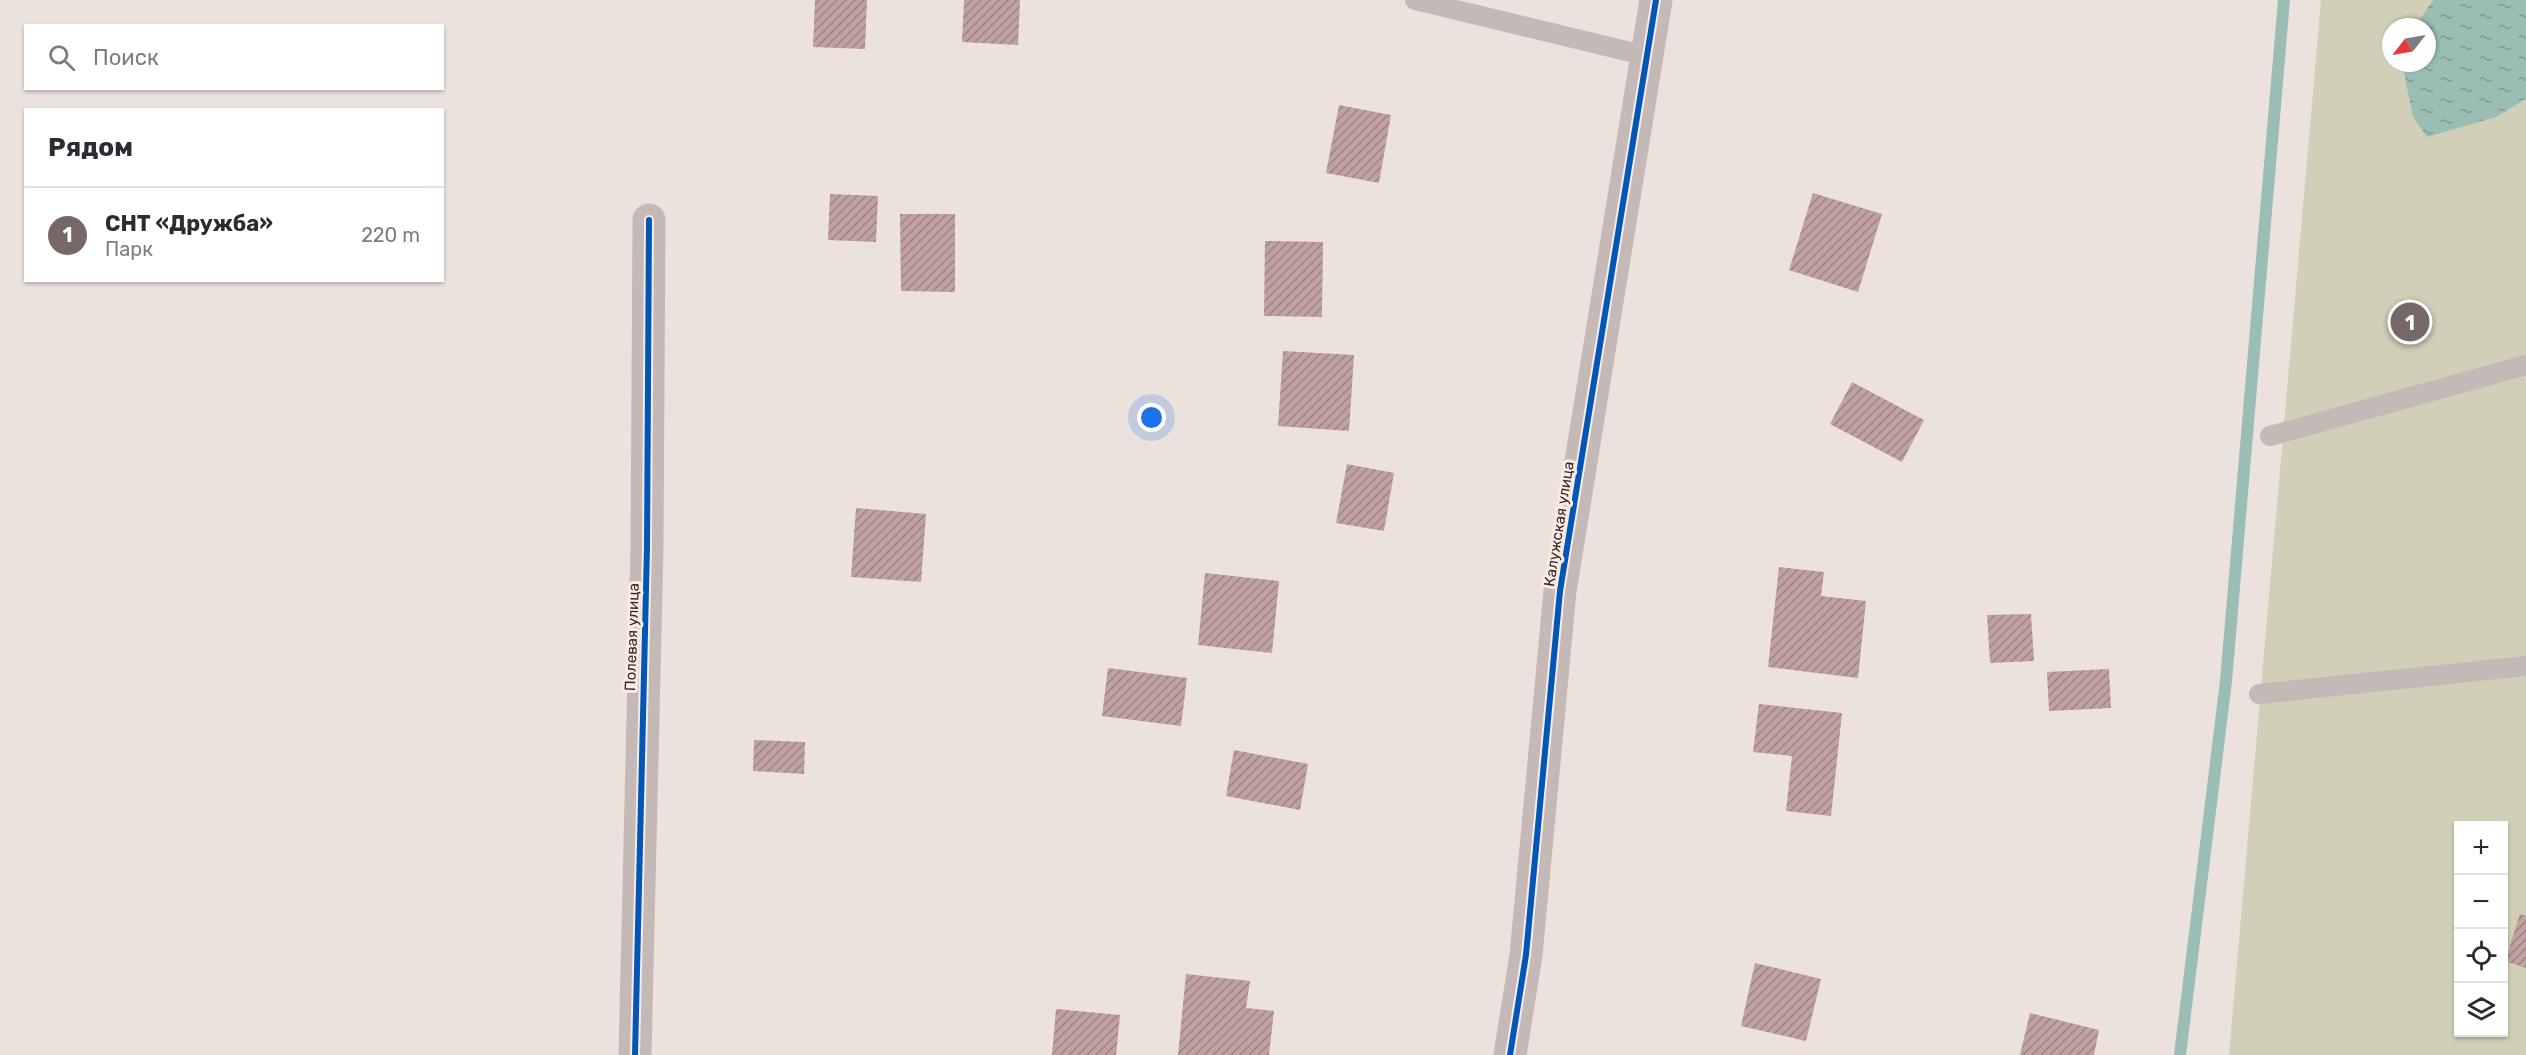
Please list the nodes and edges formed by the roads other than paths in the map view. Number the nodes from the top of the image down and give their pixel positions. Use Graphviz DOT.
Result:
graph roads {
  1 [pos="1415,0"];
  2 [pos="1656,0"];
  3 [pos="1647,56"];
  4 [pos="649,220"];
  5 [pos="2526,365"];
  6 [pos="2270,436"];
  7 [pos="2526,666"];
  8 [pos="2259,694"];
  9 [pos="635,1055"];
  10 [pos="1510,1055"];
  1 -- 3 [label="lane"];
  2 -- 3 [label="street, Калужская улица"];
  3 -- 10 [label="street, Калужская улица"];
  4 -- 9 [label="street, Полевая улица"];
  5 -- 6 [label="lane"];
  7 -- 8 [label="lane"];
}
